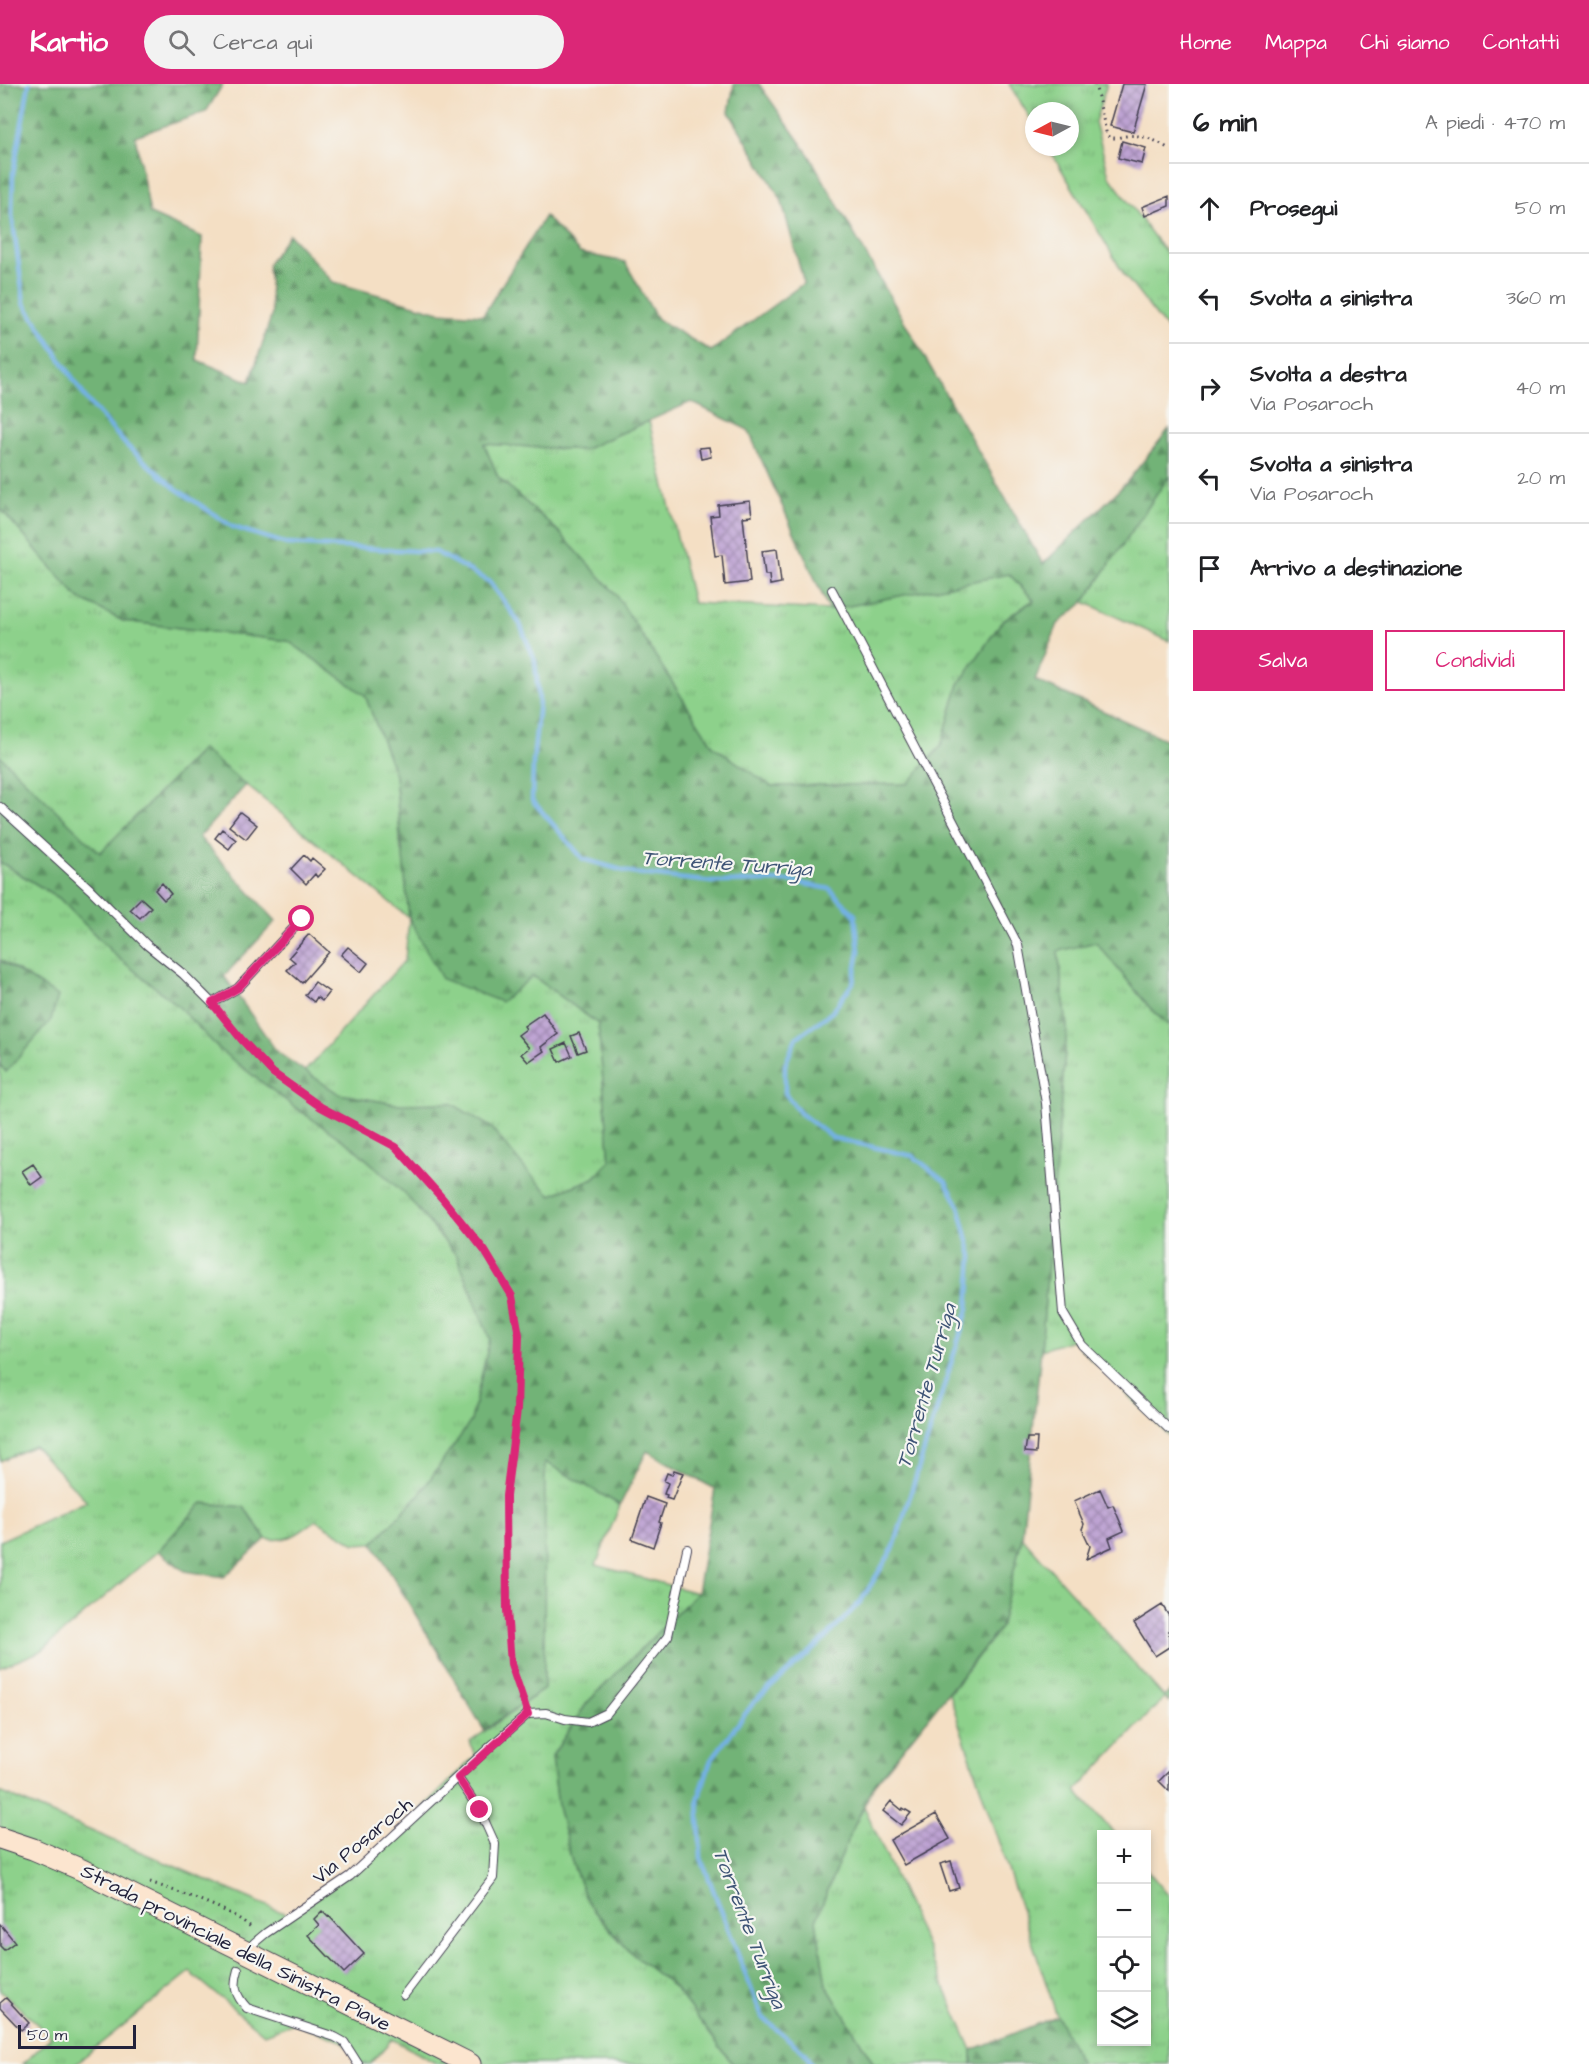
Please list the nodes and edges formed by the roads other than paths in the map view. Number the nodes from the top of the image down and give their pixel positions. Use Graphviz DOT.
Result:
graph roads {
  1 [pos="832,590"];
  2 [pos="0,807"];
  3 [pos="302,919"];
  4 [pos="1169,1429"];
  5 [pos="687,1549"];
  6 [pos="458,1778"];
  7 [pos="0,1838"];
  8 [pos="257,1940"];
  9 [pos="238,1970"];
  10 [pos="404,1995"];
  11 [pos="358,2064"];
  12 [pos="470,2064"];
  1 -- 4 [label="lane"];
  2 -- 3 [label="lane"];
  5 -- 6 [label="lane, Via Posaroch"];
  6 -- 8 [label="lane, Via Posaroch"];
  6 -- 10 [label="lane"];
  7 -- 12 [label="main road, Strada provinciale della Sinistra Piave"];
  9 -- 11 [label="lane"];
}
